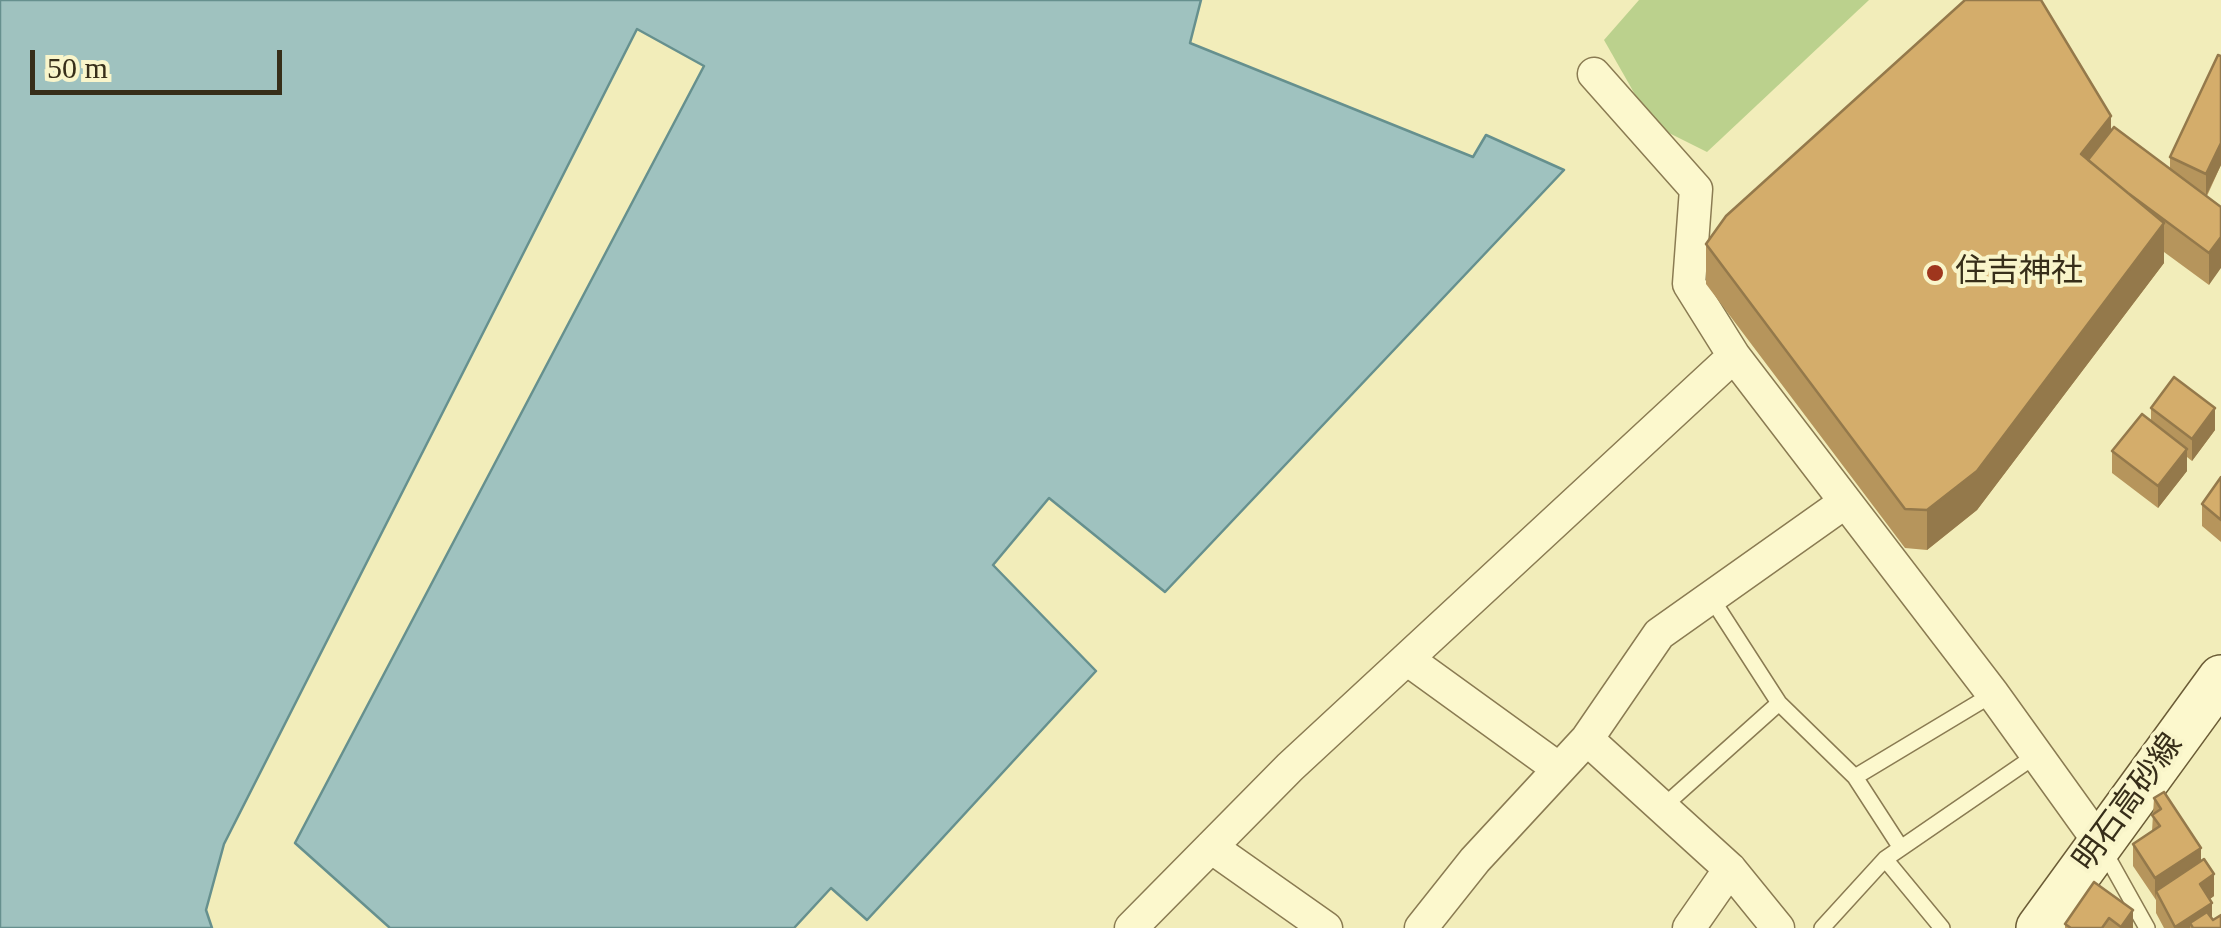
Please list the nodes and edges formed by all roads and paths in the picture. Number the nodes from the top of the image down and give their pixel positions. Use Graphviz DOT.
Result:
graph roads {
  1 [pos="1594,74"];
  2 [pos="1724,238"];
  3 [pos="1690,266"];
  4 [pos="1734,356"];
  5 [pos="1844,503"];
  6 [pos="1710,596"];
  7 [pos="1407,659"];
  8 [pos="2221,678"];
  9 [pos="1993,694"];
  10 [pos="1778,703"];
  11 [pos="1587,739"];
  12 [pos="2034,756"];
  13 [pos="1558,769"];
  14 [pos="1855,777"];
  15 [pos="1664,805"];
  16 [pos="2100,843"];
  17 [pos="1211,847"];
  18 [pos="1901,848"];
  19 [pos="1885,860"];
  20 [pos="1730,869"];
  21 [pos="1131,928"];
  22 [pos="1326,928"];
  23 [pos="1421,928"];
  24 [pos="1689,928"];
  25 [pos="1778,928"];
  26 [pos="1822,928"];
  27 [pos="1942,928"];
  28 [pos="2039,928"];
  29 [pos="2147,928"];
  1 -- 3 [label="street"];
  2 -- 3 [label="street"];
  3 -- 4 [label="street"];
  4 -- 5 [label="street"];
  4 -- 7 [label="street"];
  5 -- 6 [label="street"];
  5 -- 9 [label="street"];
  6 -- 10 [label="lane"];
  6 -- 11 [label="street"];
  7 -- 13 [label="street"];
  7 -- 17 [label="street"];
  8 -- 16 [label="main road, 明石高砂線"];
  9 -- 12 [label="street"];
  9 -- 14 [label="lane"];
  10 -- 14 [label="lane"];
  10 -- 15 [label="lane"];
  11 -- 13 [label="street"];
  11 -- 15 [label="street"];
  12 -- 16 [label="street"];
  12 -- 18 [label="lane"];
  13 -- 23 [label="street"];
  14 -- 18 [label="lane"];
  15 -- 20 [label="street"];
  16 -- 28 [label="main road, 明石高砂線"];
  16 -- 29 [label="lane"];
  17 -- 21 [label="street"];
  17 -- 22 [label="street"];
  18 -- 19 [label="lane"];
  19 -- 26 [label="lane"];
  19 -- 27 [label="lane"];
  20 -- 24 [label="street"];
  20 -- 25 [label="street"];
}
